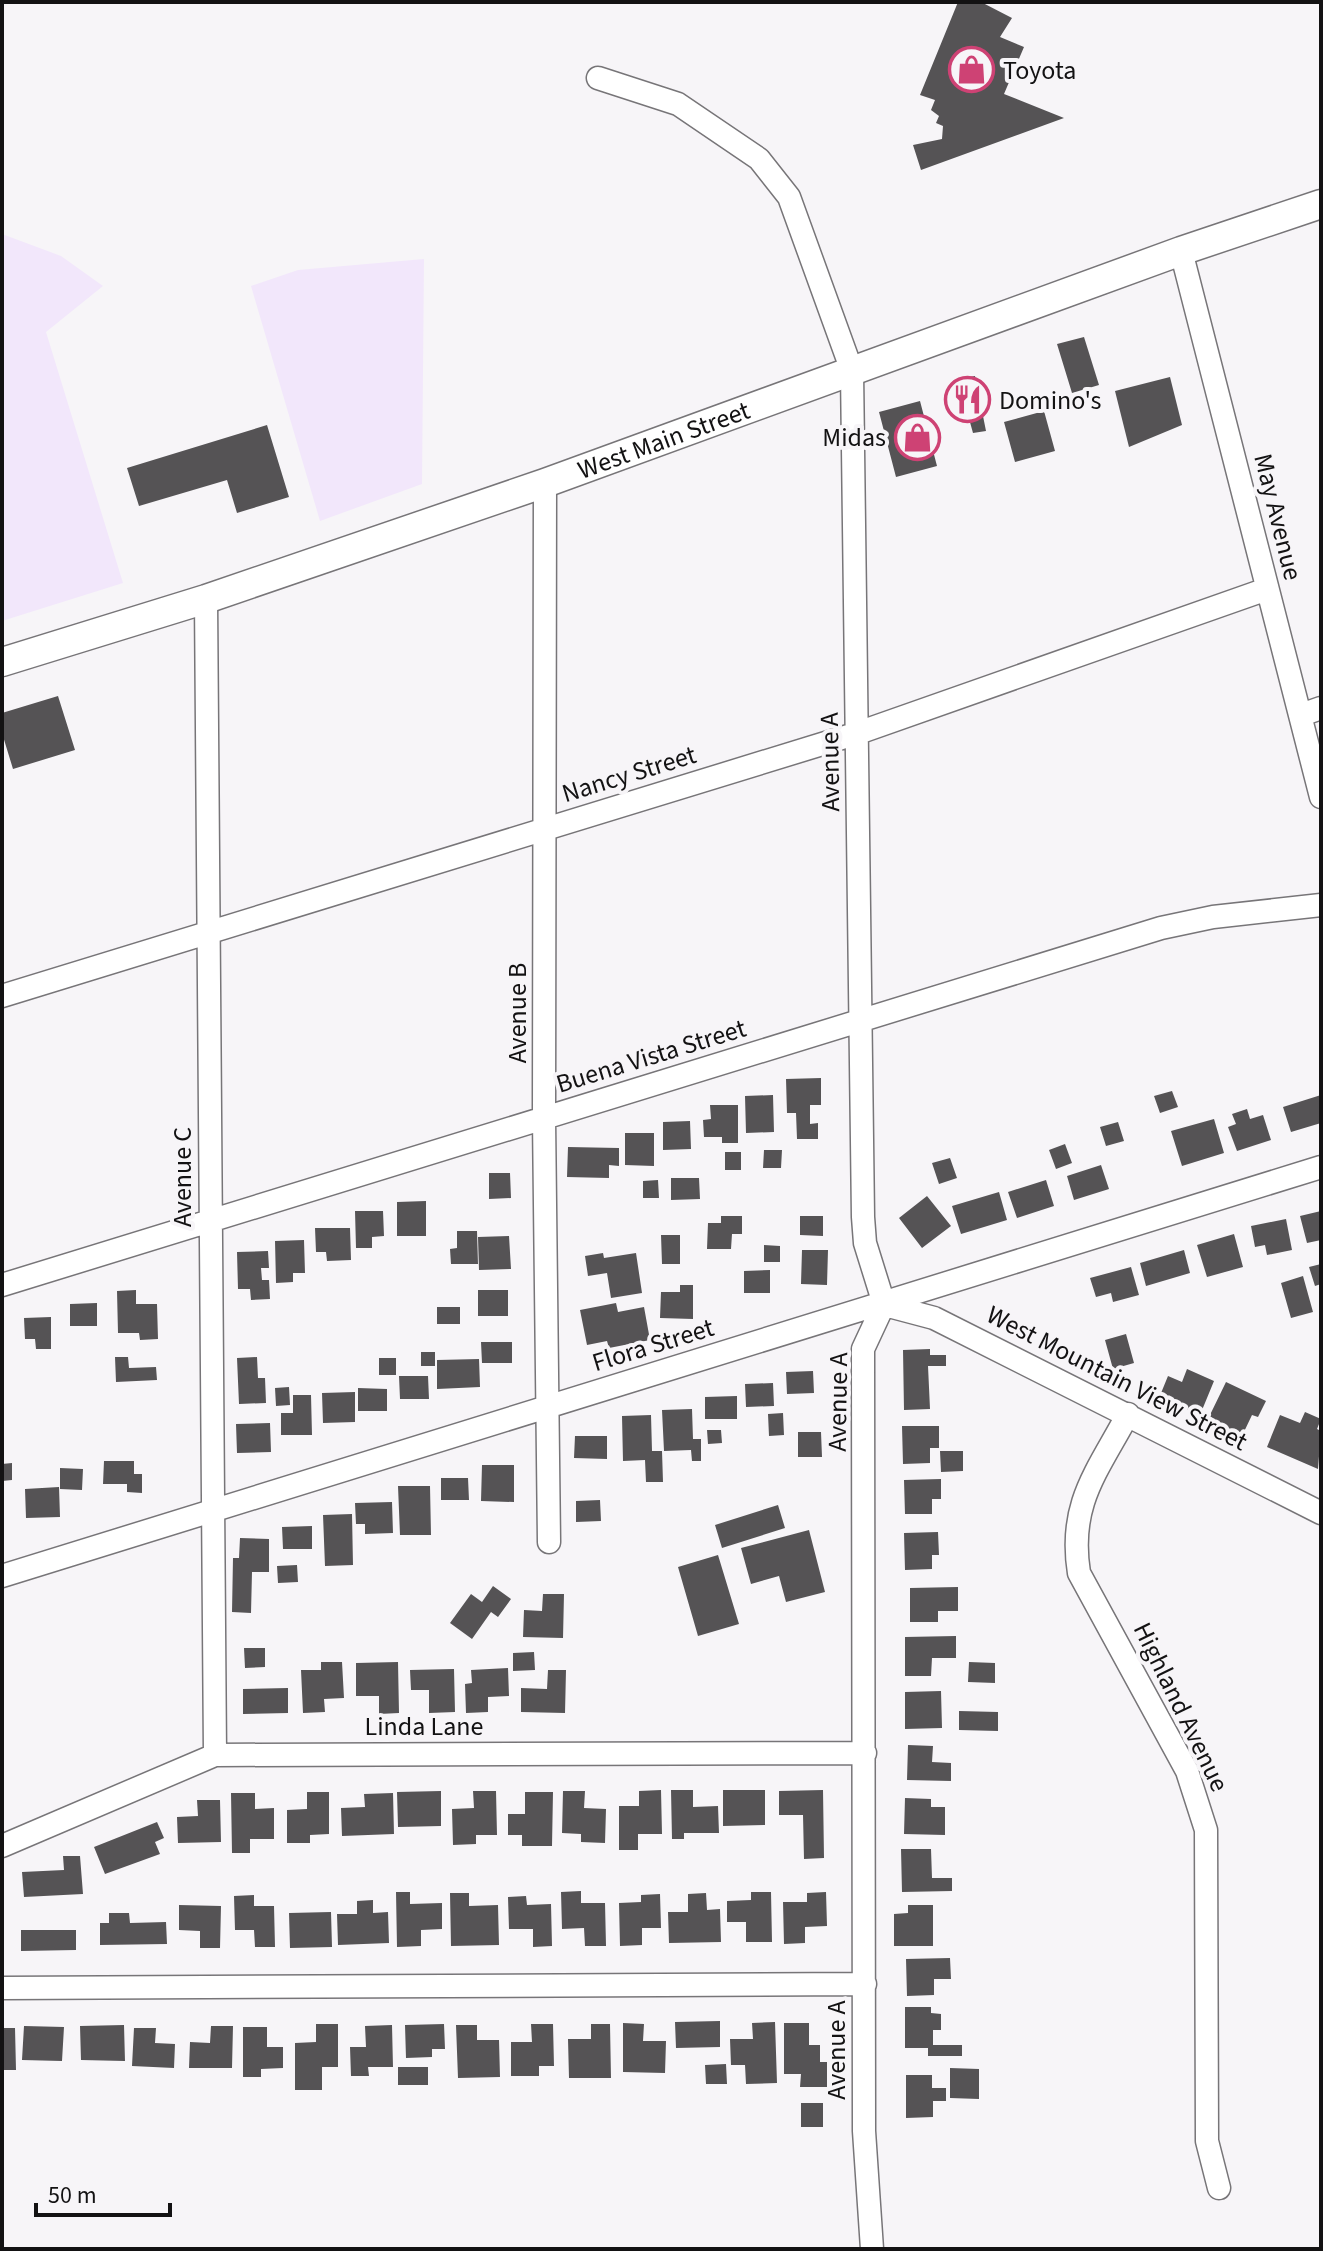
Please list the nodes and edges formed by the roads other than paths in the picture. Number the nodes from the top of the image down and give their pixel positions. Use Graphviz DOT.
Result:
graph roads {
  1 [pos="598,78"];
  2 [pos="1321,204"];
  3 [pos="1181,251"];
  4 [pos="852,371"];
  5 [pos="545,483"];
  6 [pos="1267,589"];
  7 [pos="206,599"];
  8 [pos="2,662"];
  9 [pos="1311,711"];
  10 [pos="858,733"];
  11 [pos="1321,797"];
  12 [pos="546,829"];
  13 [pos="1321,905"];
  14 [pos="209,932"];
  15 [pos="2,996"];
  16 [pos="862,1020"];
  17 [pos="544,1119"];
  18 [pos="1321,1167"];
  19 [pos="210,1222"];
  20 [pos="2,1285"];
  21 [pos="884,1304"];
  22 [pos="547,1407"];
  23 [pos="1128,1414"];
  24 [pos="214,1512"];
  25 [pos="1321,1513"];
  26 [pos="549,1542"];
  27 [pos="2,1576"];
  28 [pos="865,1753"];
  29 [pos="215,1755"];
  30 [pos="2,1846"];
  31 [pos="865,1984"];
  32 [pos="2,1988"];
  33 [pos="1219,2188"];
  34 [pos="872,2249"];
  1 -- 4 [label="street, Avenue A"];
  2 -- 3 [label="main road, West Main Street"];
  3 -- 4 [label="main road, West Main Street"];
  3 -- 6 [label="street, May Avenue"];
  4 -- 5 [label="main road, West Main Street"];
  4 -- 10 [label="street, Avenue A"];
  5 -- 7 [label="main road, West Main Street"];
  5 -- 12 [label="street, Avenue B"];
  6 -- 9 [label="street, May Avenue"];
  6 -- 10 [label="street, Nancy Street"];
  7 -- 8 [label="main road, West Main Street"];
  7 -- 14 [label="street, Avenue C"];
  9 -- 11 [label="street, May Avenue"];
  10 -- 12 [label="street, Nancy Street"];
  10 -- 16 [label="street, Avenue A"];
  12 -- 14 [label="street, Nancy Street"];
  12 -- 17 [label="street, Avenue B"];
  13 -- 16 [label="street, Buena Vista Street"];
  14 -- 15 [label="street, Nancy Street"];
  14 -- 19 [label="street, Avenue C"];
  16 -- 17 [label="street, Buena Vista Street"];
  16 -- 21 [label="street, Avenue A"];
  17 -- 19 [label="street, Buena Vista Street"];
  17 -- 22 [label="street, Avenue B"];
  18 -- 21 [label="street, Flora Street"];
  19 -- 20 [label="street, Buena Vista Street"];
  19 -- 24 [label="street, Avenue C"];
  21 -- 22 [label="street, Flora Street"];
  21 -- 23 [label="street, West Mountain View Street"];
  21 -- 28 [label="street, Avenue A"];
  22 -- 24 [label="street, Flora Street"];
  22 -- 26 [label="street, Avenue B"];
  23 -- 25 [label="street, West Mountain View Street"];
  23 -- 33 [label="street, Highland Avenue"];
  24 -- 27 [label="street, Flora Street"];
  24 -- 29 [label="street, Avenue C"];
  28 -- 29 [label="street, Linda Lane"];
  28 -- 31 [label="street, Avenue A"];
  29 -- 30 [label="street, Linda Lane"];
  31 -- 32 [label="street"];
  31 -- 34 [label="street, Avenue A"];
}
